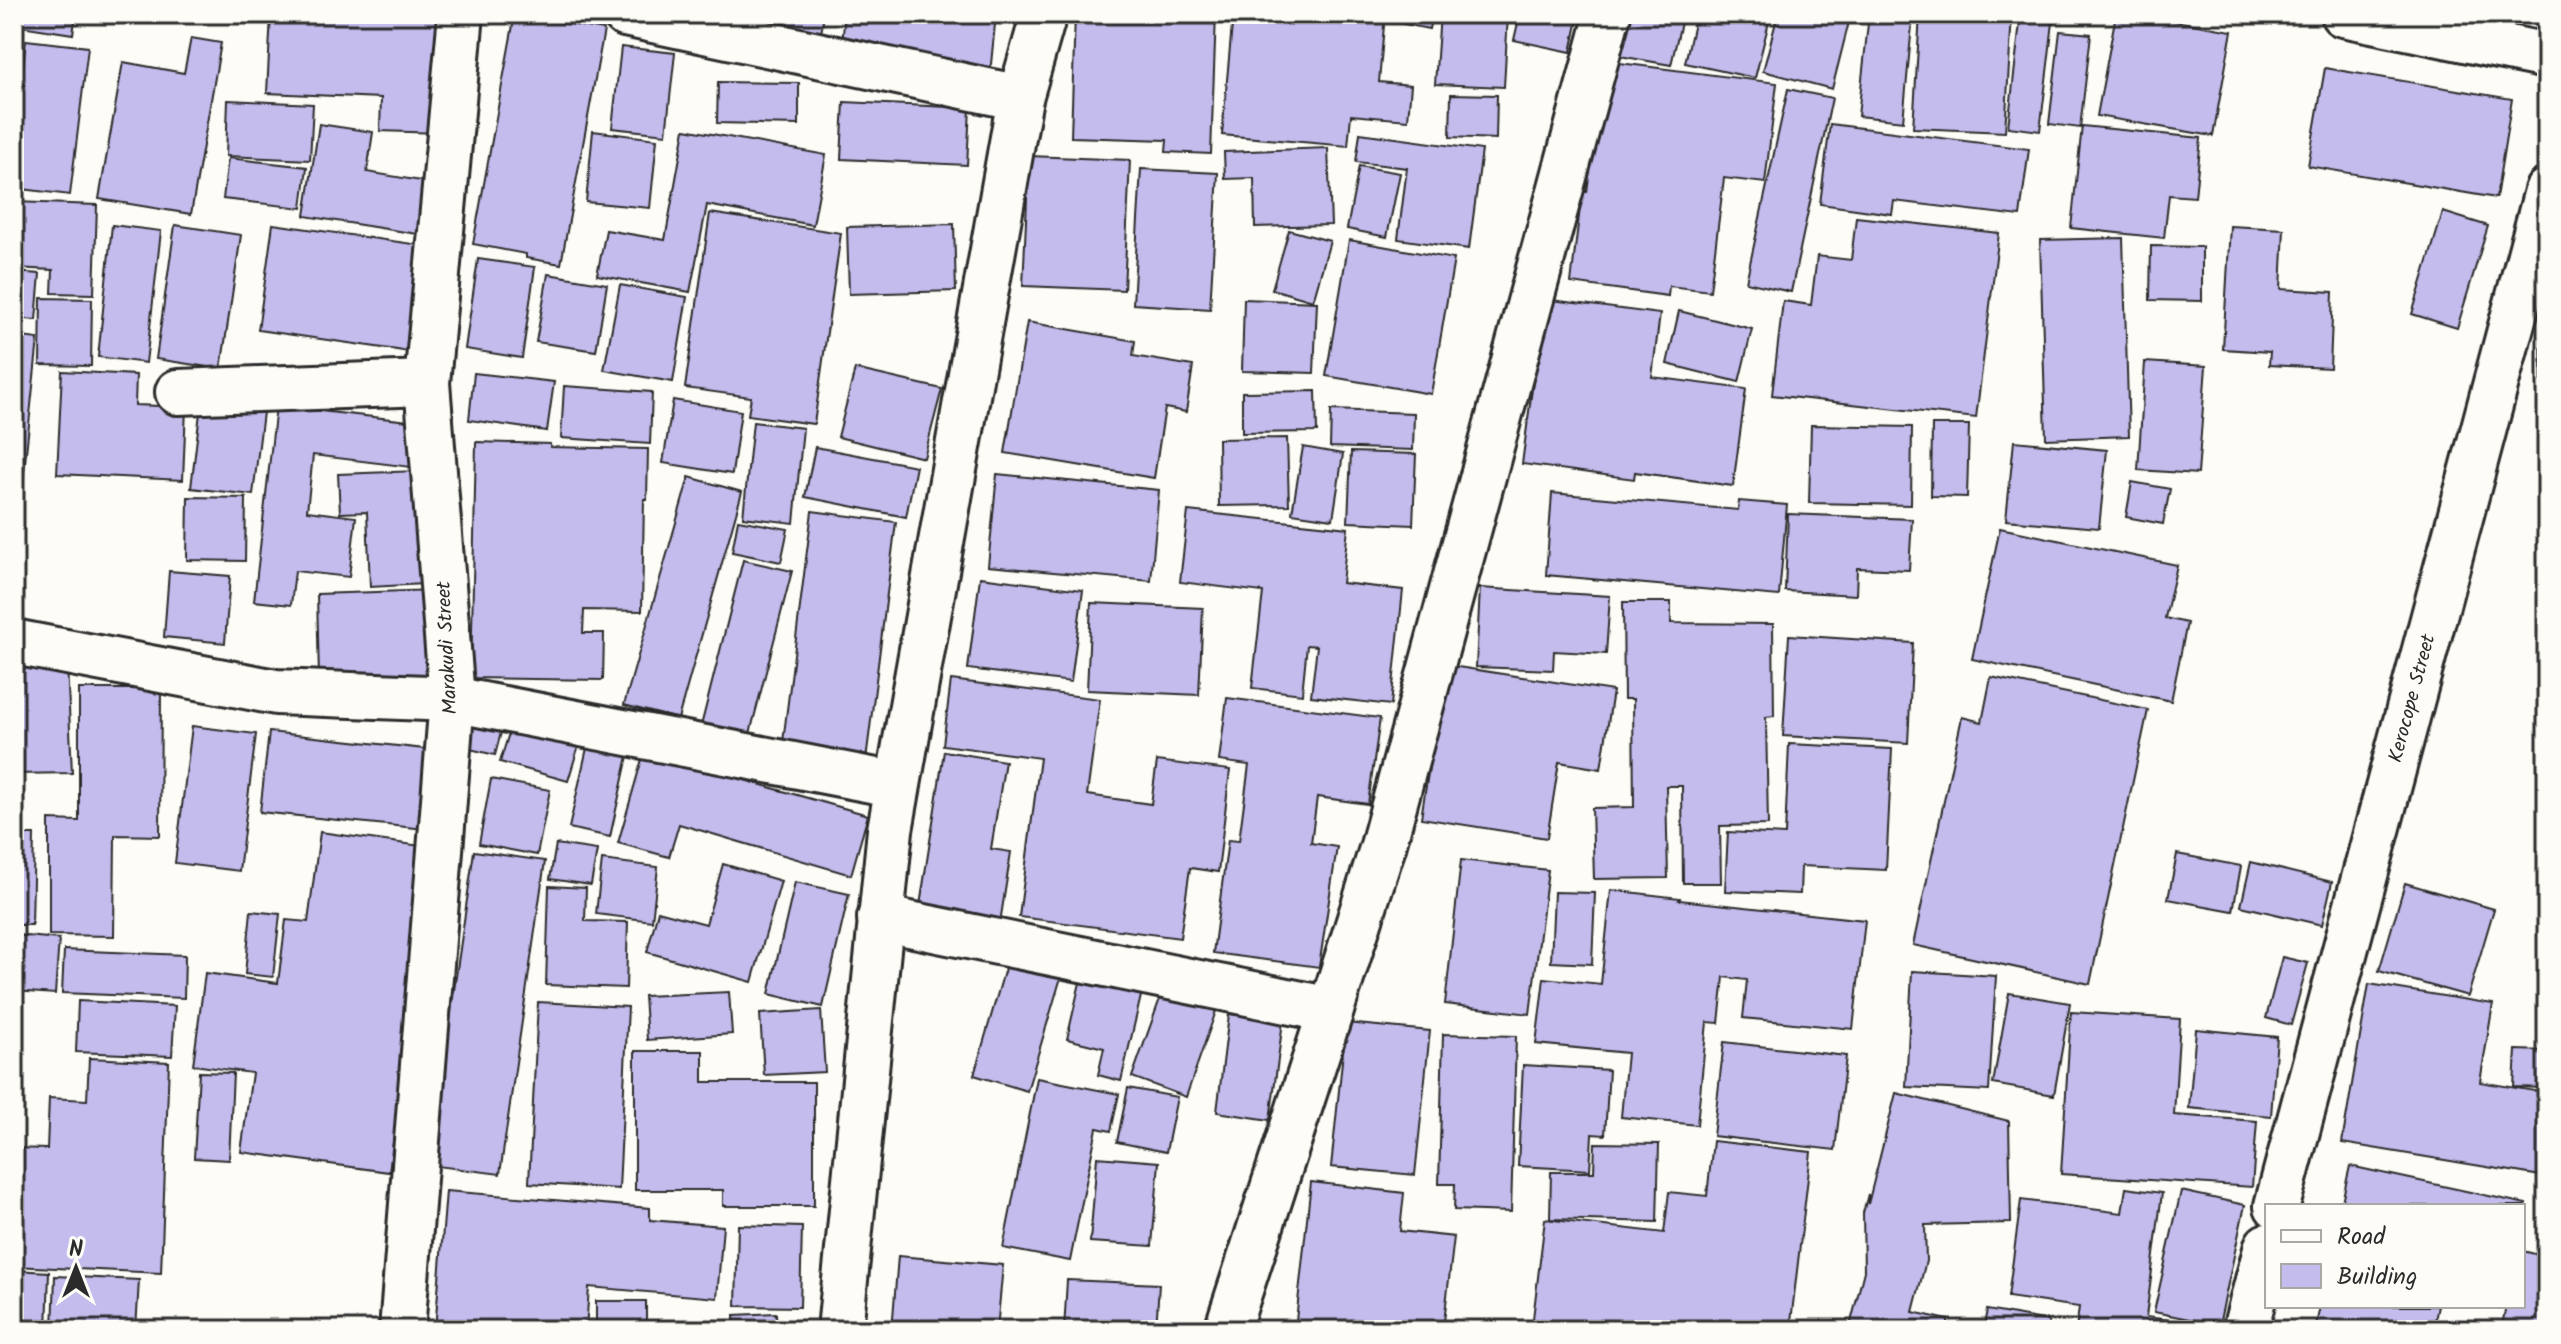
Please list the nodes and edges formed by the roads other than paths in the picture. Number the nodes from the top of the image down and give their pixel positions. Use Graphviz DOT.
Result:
graph roads {
  1 [pos="461,14"];
  2 [pos="625,14"];
  3 [pos="1044,14"];
  4 [pos="1608,14"];
  5 [pos="2343,14"];
  6 [pos="2547,56"];
  7 [pos="1020,98"];
  8 [pos="2547,191"];
  9 [pos="427,383"];
  10 [pos="178,392"];
  11 [pos="14,642"];
  12 [pos="452,699"];
  13 [pos="897,785"];
  14 [pos="880,918"];
  15 [pos="1331,1010"];
  16 [pos="2278,1204"];
  17 [pos="2265,1254"];
  18 [pos="402,1330"];
  19 [pos="840,1330"];
  20 [pos="1227,1330"];
  21 [pos="2245,1330"];
  1 -- 9 [label="street, Marakudi Street"];
  2 -- 7 [label="street"];
  3 -- 7 [label="street"];
  4 -- 15 [label="street"];
  5 -- 6 [label="street"];
  7 -- 13 [label="street"];
  8 -- 16 [label="street, Kerocope Street"];
  9 -- 10 [label="street"];
  9 -- 12 [label="street, Marakudi Street"];
  11 -- 12 [label="street"];
  12 -- 13 [label="street"];
  12 -- 18 [label="street, Marakudi Street"];
  13 -- 14 [label="street"];
  14 -- 15 [label="street"];
  14 -- 19 [label="street"];
  15 -- 20 [label="street"];
  17 -- 21 [label="street"];
}
